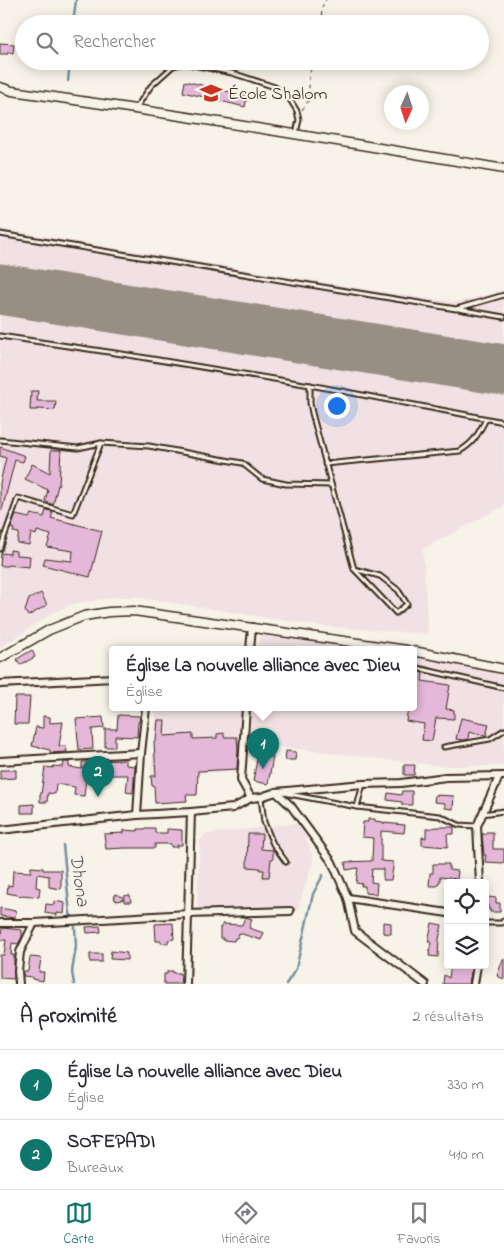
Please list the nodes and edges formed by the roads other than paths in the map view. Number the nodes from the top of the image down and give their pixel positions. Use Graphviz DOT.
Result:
graph roads {
  1 [pos="169,70"];
  2 [pos="218,70"];
  3 [pos="0,87"];
  4 [pos="136,108"];
  5 [pos="296,134"];
  6 [pos="504,169"];
  7 [pos="0,234"];
  8 [pos="504,295"];
  9 [pos="456,309"];
  10 [pos="504,317"];
  11 [pos="0,336"];
  12 [pos="310,386"];
  13 [pos="486,418"];
  14 [pos="504,422"];
  15 [pos="0,440"];
  16 [pos="101,443"];
  17 [pos="325,464"];
  18 [pos="331,485"];
  19 [pos="0,549"];
  20 [pos="354,569"];
  21 [pos="252,627"];
  22 [pos="250,646"];
  23 [pos="353,646"];
  24 [pos="417,652"];
  25 [pos="0,658"];
  26 [pos="417,668"];
  27 [pos="504,670"];
  28 [pos="109,678"];
  29 [pos="0,684"];
  30 [pos="504,688"];
  31 [pos="146,711"];
  32 [pos="246,711"];
  33 [pos="504,730"];
  34 [pos="444,747"];
  35 [pos="141,753"];
  36 [pos="0,761"];
  37 [pos="502,776"];
  38 [pos="363,784"];
  39 [pos="276,792"];
  40 [pos="261,797"];
  41 [pos="251,798"];
  42 [pos="357,807"];
  43 [pos="504,811"];
  44 [pos="191,812"];
  45 [pos="482,814"];
  46 [pos="137,815"];
  47 [pos="477,826"];
  48 [pos="0,830"];
  49 [pos="286,862"];
  50 [pos="480,879"];
  51 [pos="348,898"];
  52 [pos="290,910"];
  53 [pos="444,912"];
  54 [pos="188,914"];
  55 [pos="504,920"];
  56 [pos="0,923"];
  57 [pos="34,923"];
  58 [pos="489,923"];
  59 [pos="476,969"];
  60 [pos="20,984"];
  61 [pos="186,984"];
  62 [pos="425,984"];
  63 [pos="474,984"];
  1 -- 4 [label="lane"];
  2 -- 5 [label="lane"];
  3 -- 4 [label="street"];
  4 -- 5 [label="street"];
  5 -- 6 [label="street"];
  7 -- 9 [label="lane"];
  8 -- 9 [label="lane"];
  9 -- 10 [label="lane"];
  11 -- 12 [label="lane"];
  12 -- 13 [label="lane"];
  12 -- 17 [label="lane"];
  13 -- 14 [label="lane"];
  13 -- 17 [label="lane"];
  15 -- 16 [label="lane"];
  16 -- 18 [label="lane"];
  16 -- 19 [label="lane"];
  17 -- 18 [label="lane"];
  18 -- 20 [label="lane"];
  20 -- 20 [label="lane"];
  21 -- 22 [label="street"];
  21 -- 23 [label="street"];
  21 -- 25 [label="street"];
  24 -- 27 [label="street"];
  26 -- 30 [label="lane"];
  28 -- 29 [label="street"];
  31 -- 35 [label="street"];
  32 -- 41 [label="street"];
  33 -- 34 [label="lane"];
  35 -- 36 [label="street"];
  35 -- 46 [label="street"];
  37 -- 38 [label="street"];
  37 -- 45 [label="street"];
  38 -- 39 [label="street"];
  38 -- 42 [label="lane"];
  39 -- 40 [label="street"];
  39 -- 42 [label="lane"];
  39 -- 51 [label="street"];
  40 -- 41 [label="street"];
  40 -- 49 [label="lane"];
  41 -- 44 [label="street"];
  42 -- 47 [label="lane"];
  43 -- 45 [label="lane"];
  44 -- 46 [label="street"];
  44 -- 54 [label="street"];
  45 -- 47 [label="street"];
  46 -- 48 [label="street"];
  47 -- 50 [label="street"];
  51 -- 53 [label="street"];
  51 -- 62 [label="street"];
  52 -- 54 [label="street"];
  54 -- 57 [label="street"];
  54 -- 61 [label="street"];
  55 -- 58 [label="lane"];
  56 -- 57 [label="street"];
  57 -- 60 [label="street"];
  59 -- 63 [label="street"];
}
